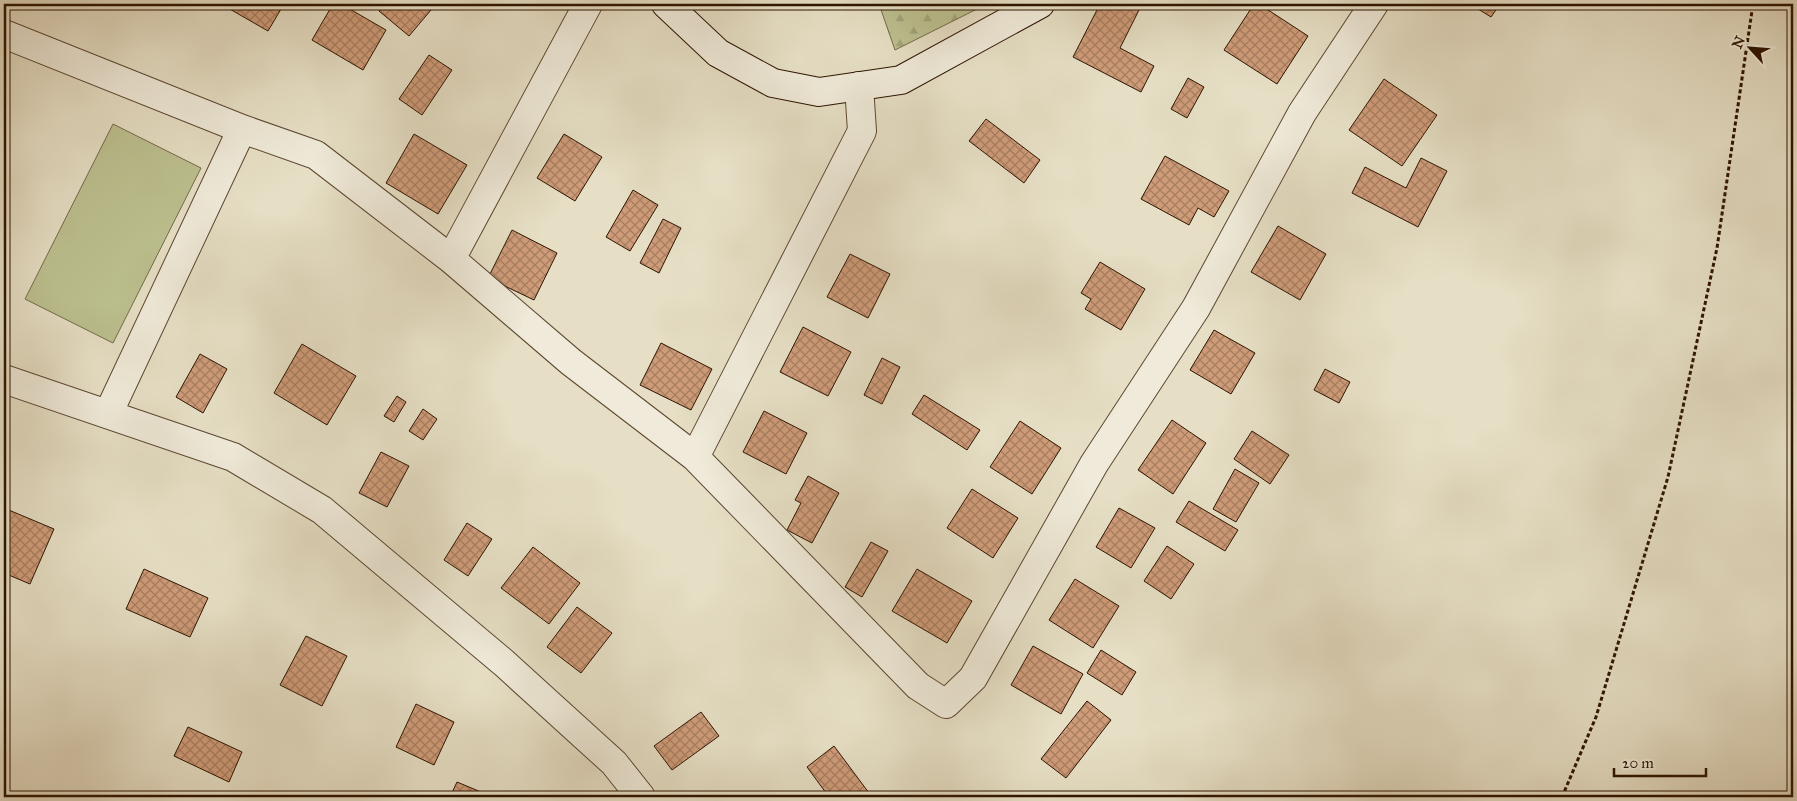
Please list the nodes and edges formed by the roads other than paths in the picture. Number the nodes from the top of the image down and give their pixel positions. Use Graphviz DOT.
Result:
graph roads {
  1 [pos="588,4"];
  2 [pos="666,4"];
  3 [pos="1040,4"];
  4 [pos="1374,4"];
  5 [pos="4,34"];
  6 [pos="859,86"];
  7 [pos="242,129"];
  8 [pos="451,259"];
  9 [pos="4,379"];
  10 [pos="108,414"];
  11 [pos="695,458"];
  12 [pos="641,797"];
  1 -- 8 [label="street"];
  2 -- 6 [label="street"];
  3 -- 6 [label="street"];
  4 -- 11 [label="street"];
  5 -- 7 [label="street"];
  6 -- 11 [label="street"];
  7 -- 8 [label="street"];
  7 -- 10 [label="street"];
  8 -- 11 [label="street"];
  9 -- 10 [label="street"];
  10 -- 12 [label="street"];
}
